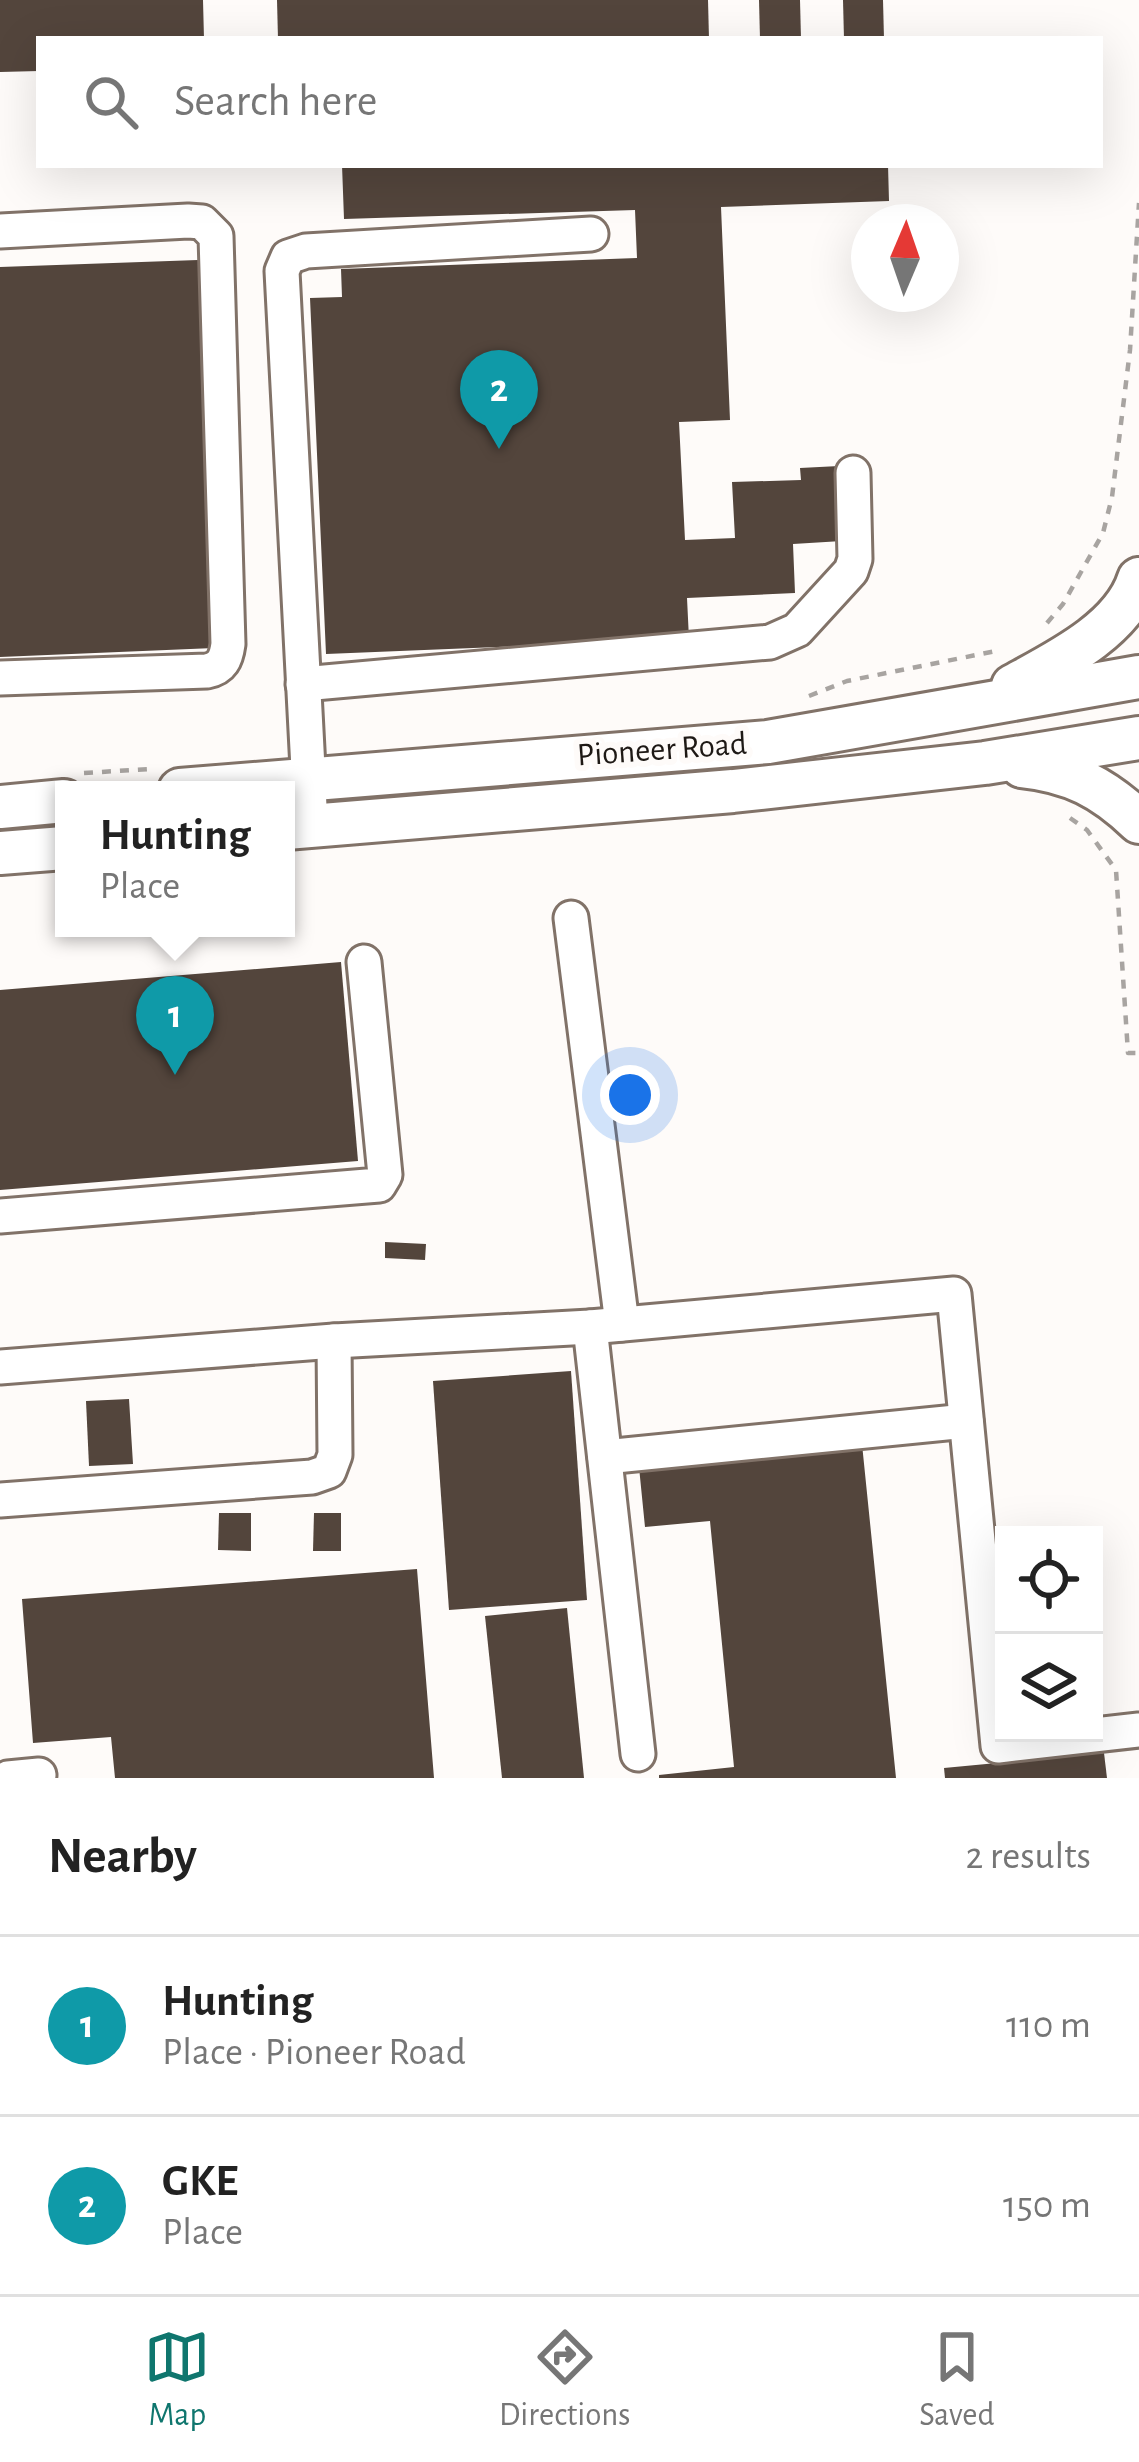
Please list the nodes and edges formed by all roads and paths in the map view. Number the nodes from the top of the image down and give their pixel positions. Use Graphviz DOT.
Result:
graph roads {
  1 [pos="0,231"];
  2 [pos="592,234"];
  3 [pos="854,473"];
  4 [pos="1139,578"];
  5 [pos="1139,676"];
  6 [pos="0,678"];
  7 [pos="303,684"];
  8 [pos="980,704"];
  9 [pos="1139,738"];
  10 [pos="985,763"];
  11 [pos="308,778"];
  12 [pos="276,781"];
  13 [pos="55,802"];
  14 [pos="0,807"];
  15 [pos="1068,817"];
  16 [pos="1139,822"];
  17 [pos="298,827"];
  18 [pos="55,849"];
  19 [pos="0,853"];
  20 [pos="571,918"];
  21 [pos="364,962"];
  22 [pos="1139,1053"];
  23 [pos="0,1216"];
  24 [pos="606,1325"];
  25 [pos="334,1341"];
  26 [pos="0,1367"];
  27 [pos="966,1421"];
  28 [pos="605,1457"];
  29 [pos="0,1500"];
  30 [pos="1139,1730"];
  31 [pos="638,1754"];
  1 -- 6 [label="lane"];
  2 -- 7 [label="lane"];
  3 -- 7 [label="lane"];
  4 -- 8 [label="main road"];
  5 -- 8 [label="main road, Pioneer Road"];
  7 -- 11 [label="lane"];
  8 -- 11 [label="main road, Pioneer Road"];
  9 -- 10 [label="main road, Pioneer Road"];
  10 -- 16 [label="main road"];
  10 -- 17 [label="main road, Pioneer Road"];
  11 -- 12 [label="main road, Pioneer Road"];
  11 -- 17 [label="lane"];
  13 -- 14 [label="main road"];
  15 -- 22 [label="path"];
  18 -- 19 [label="main road"];
  20 -- 24 [label="lane"];
  21 -- 23 [label="lane"];
  24 -- 25 [label="lane"];
  24 -- 27 [label="lane"];
  24 -- 28 [label="lane"];
  25 -- 26 [label="lane"];
  25 -- 29 [label="lane"];
  27 -- 28 [label="lane"];
  27 -- 30 [label="lane"];
  28 -- 31 [label="lane"];
}
